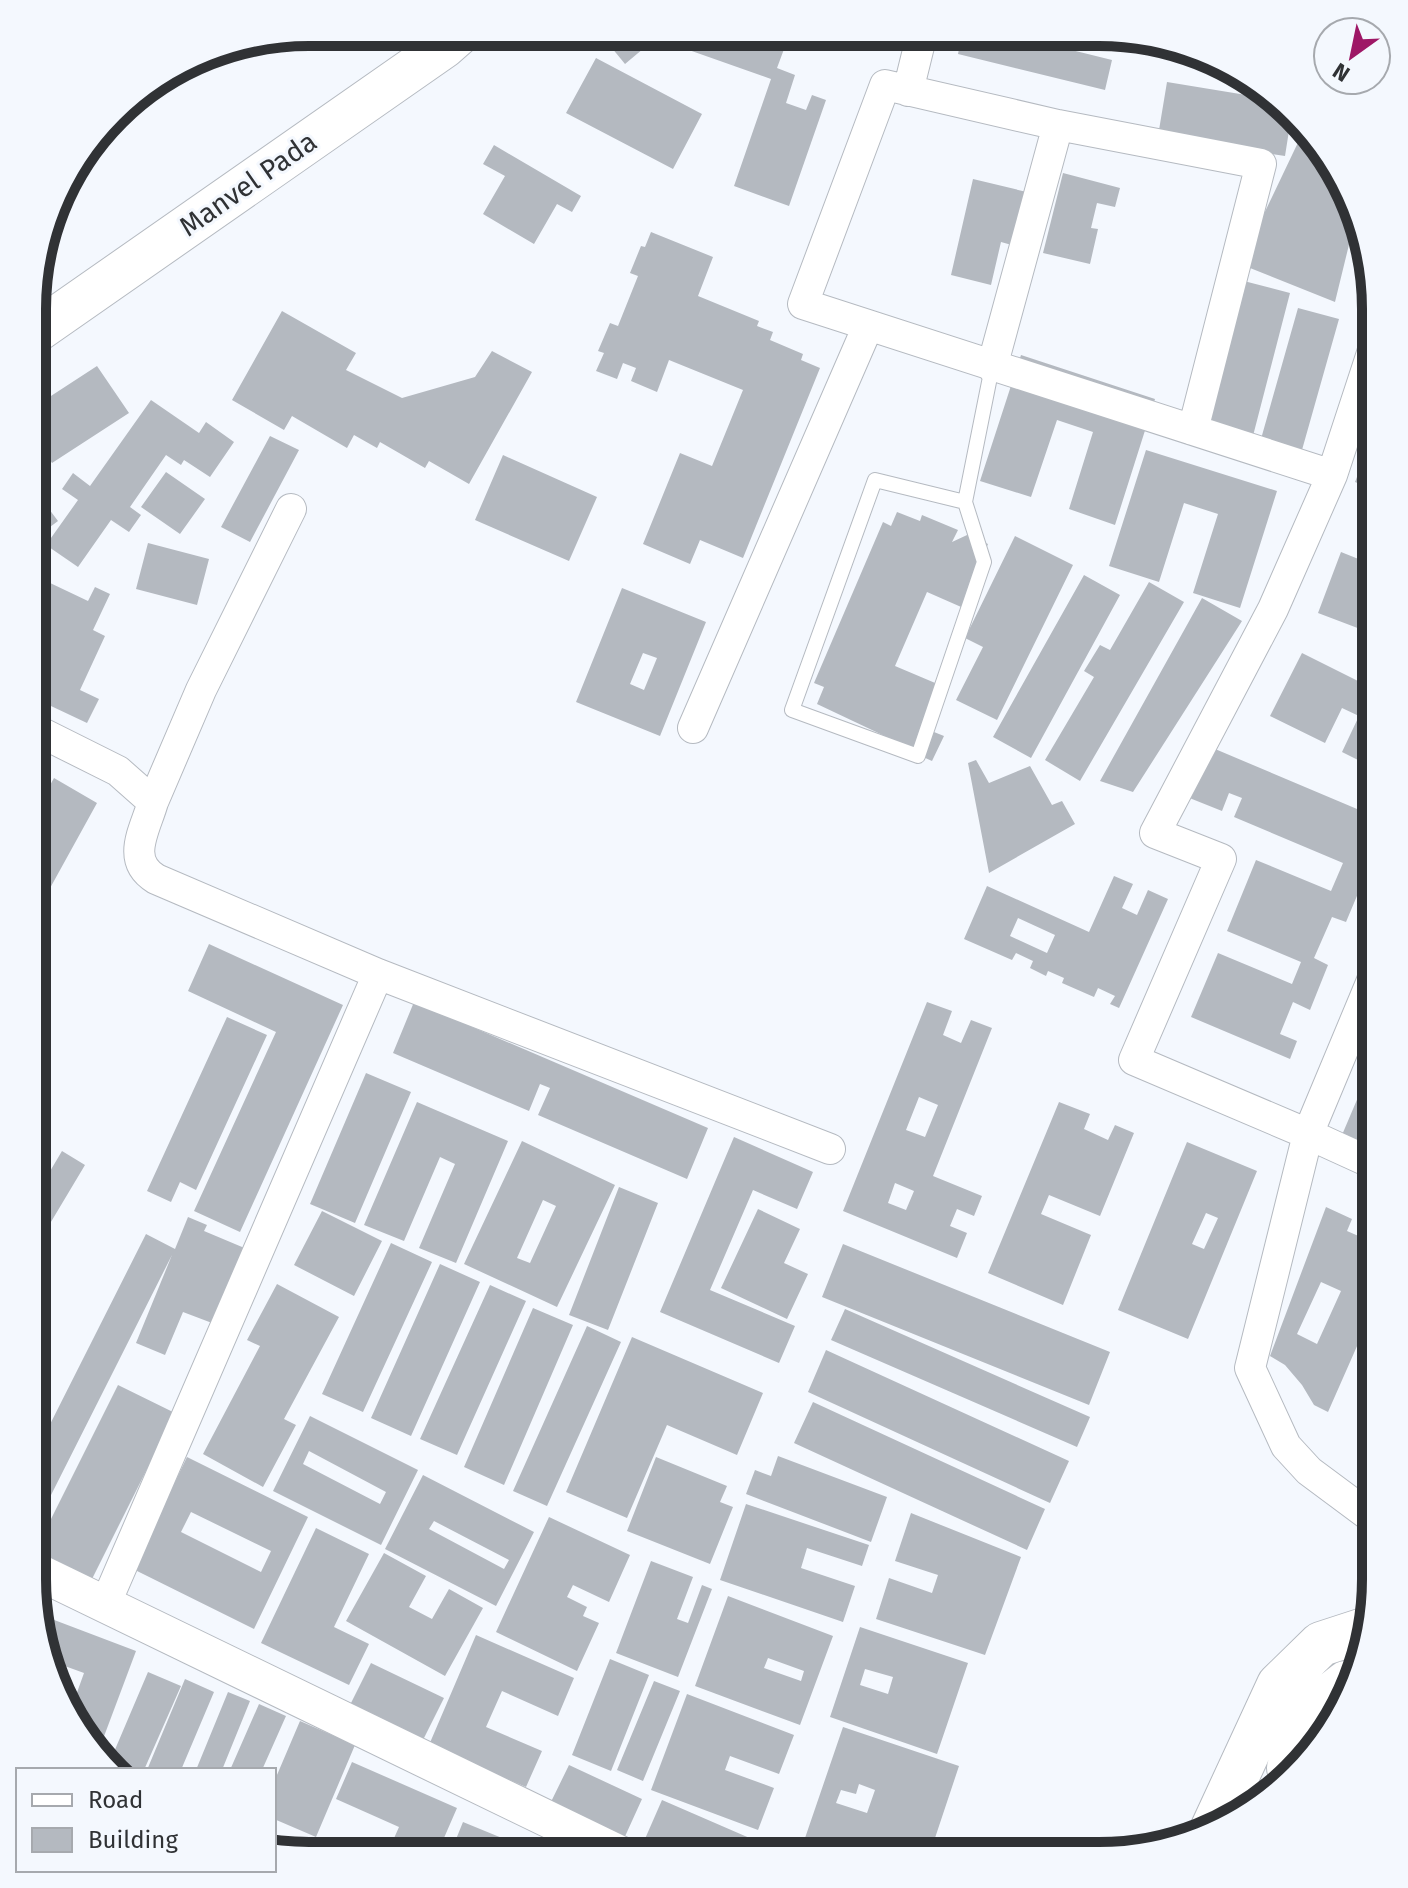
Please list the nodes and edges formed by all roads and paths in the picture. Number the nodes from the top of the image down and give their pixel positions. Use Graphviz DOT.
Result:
graph roads {
  1 [pos="428,46"];
  2 [pos="919,46"];
  3 [pos="908,91"];
  4 [pos="1058,125"];
  5 [pos="46,324"];
  6 [pos="868,326"];
  7 [pos="992,367"];
  8 [pos="1362,384"];
  9 [pos="1193,430"];
  10 [pos="1332,475"];
  11 [pos="965,502"];
  12 [pos="291,509"];
  13 [pos="693,728"];
  14 [pos="46,735"];
  15 [pos="153,802"];
  16 [pos="378,974"];
  17 [pos="1361,1006"];
  18 [pos="1308,1134"];
  19 [pos="830,1149"];
  20 [pos="1361,1158"];
  21 [pos="1361,1510"];
  22 [pos="46,1576"];
  23 [pos="105,1605"];
  24 [pos="1356,1633"];
  25 [pos="1337,1690"];
  26 [pos="1296,1753"];
  27 [pos="1220,1812"];
  28 [pos="595,1842"];
  1 -- 5 [label="main road, Manvel Pada"];
  2 -- 3 [label="street"];
  3 -- 4 [label="street"];
  3 -- 6 [label="street"];
  4 -- 7 [label="street"];
  4 -- 9 [label="street"];
  6 -- 7 [label="street"];
  6 -- 13 [label="street"];
  7 -- 9 [label="street"];
  7 -- 11 [label="lane"];
  8 -- 10 [label="street"];
  9 -- 10 [label="street"];
  10 -- 18 [label="street"];
  11 -- 11 [label="lane"];
  12 -- 15 [label="street"];
  14 -- 15 [label="street"];
  15 -- 16 [label="street"];
  16 -- 19 [label="street"];
  16 -- 23 [label="street"];
  17 -- 18 [label="street"];
  18 -- 20 [label="street"];
  18 -- 21 [label="street"];
  22 -- 23 [label="street"];
  23 -- 28 [label="street"];
  24 -- 27 [label="main road"];
  25 -- 26 [label="main road"];
}
